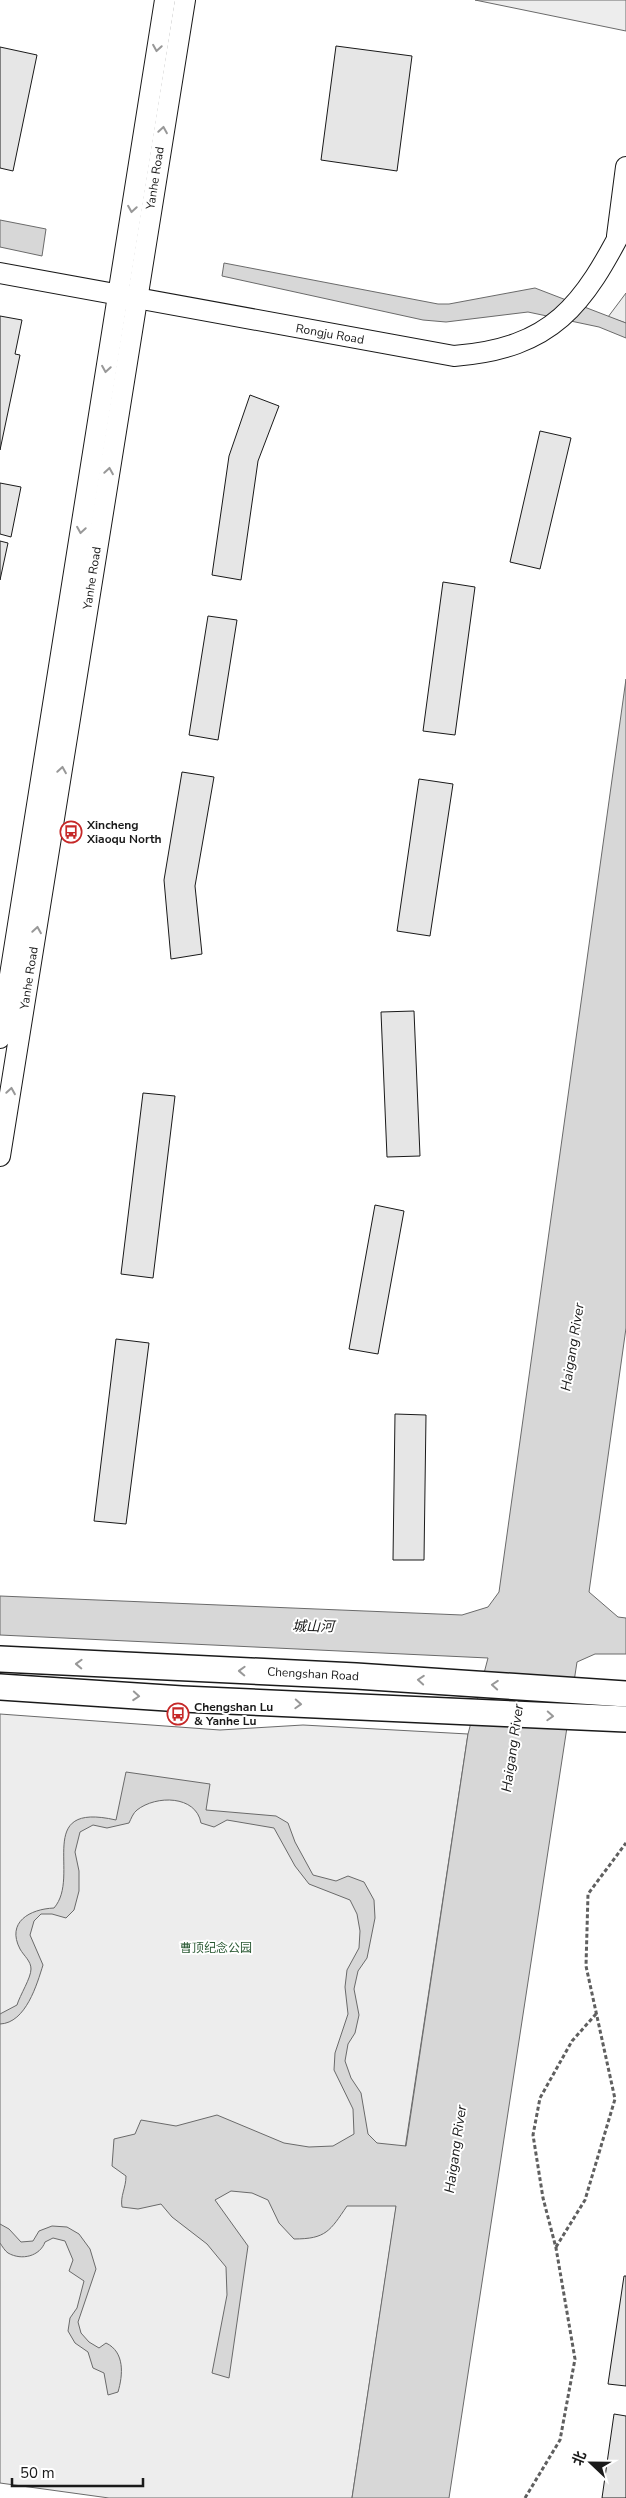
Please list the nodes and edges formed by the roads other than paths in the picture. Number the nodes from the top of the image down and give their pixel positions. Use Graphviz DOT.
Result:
graph roads {
  1 [pos="165,0"];
  2 [pos="185,0"];
  3 [pos="626,167"];
  4 [pos="626,222"];
  5 [pos="616,242"];
  6 [pos="0,273"];
  7 [pos="127,298"];
  8 [pos="0,1038"];
  9 [pos="0,1156"];
  10 [pos="0,1659"];
  11 [pos="0,1687"];
  12 [pos="626,1694"];
  13 [pos="626,1719"];
  1 -- 7 [label="street, Yanhe Road, one-way"];
  7 -- 2 [label="street, Yanhe Road, one-way"];
  3 -- 5 [label="street"];
  4 -- 5 [label="street, Rongju Road"];
  5 -- 7 [label="street, Rongju Road"];
  6 -- 7 [label="street, Rongju Road"];
  7 -- 8 [label="street, Yanhe Road, one-way"];
  9 -- 7 [label="street, Yanhe Road, one-way"];
  12 -- 10 [label="main road, Chengshan Road, one-way"];
  11 -- 13 [label="main road, one-way"];
}
